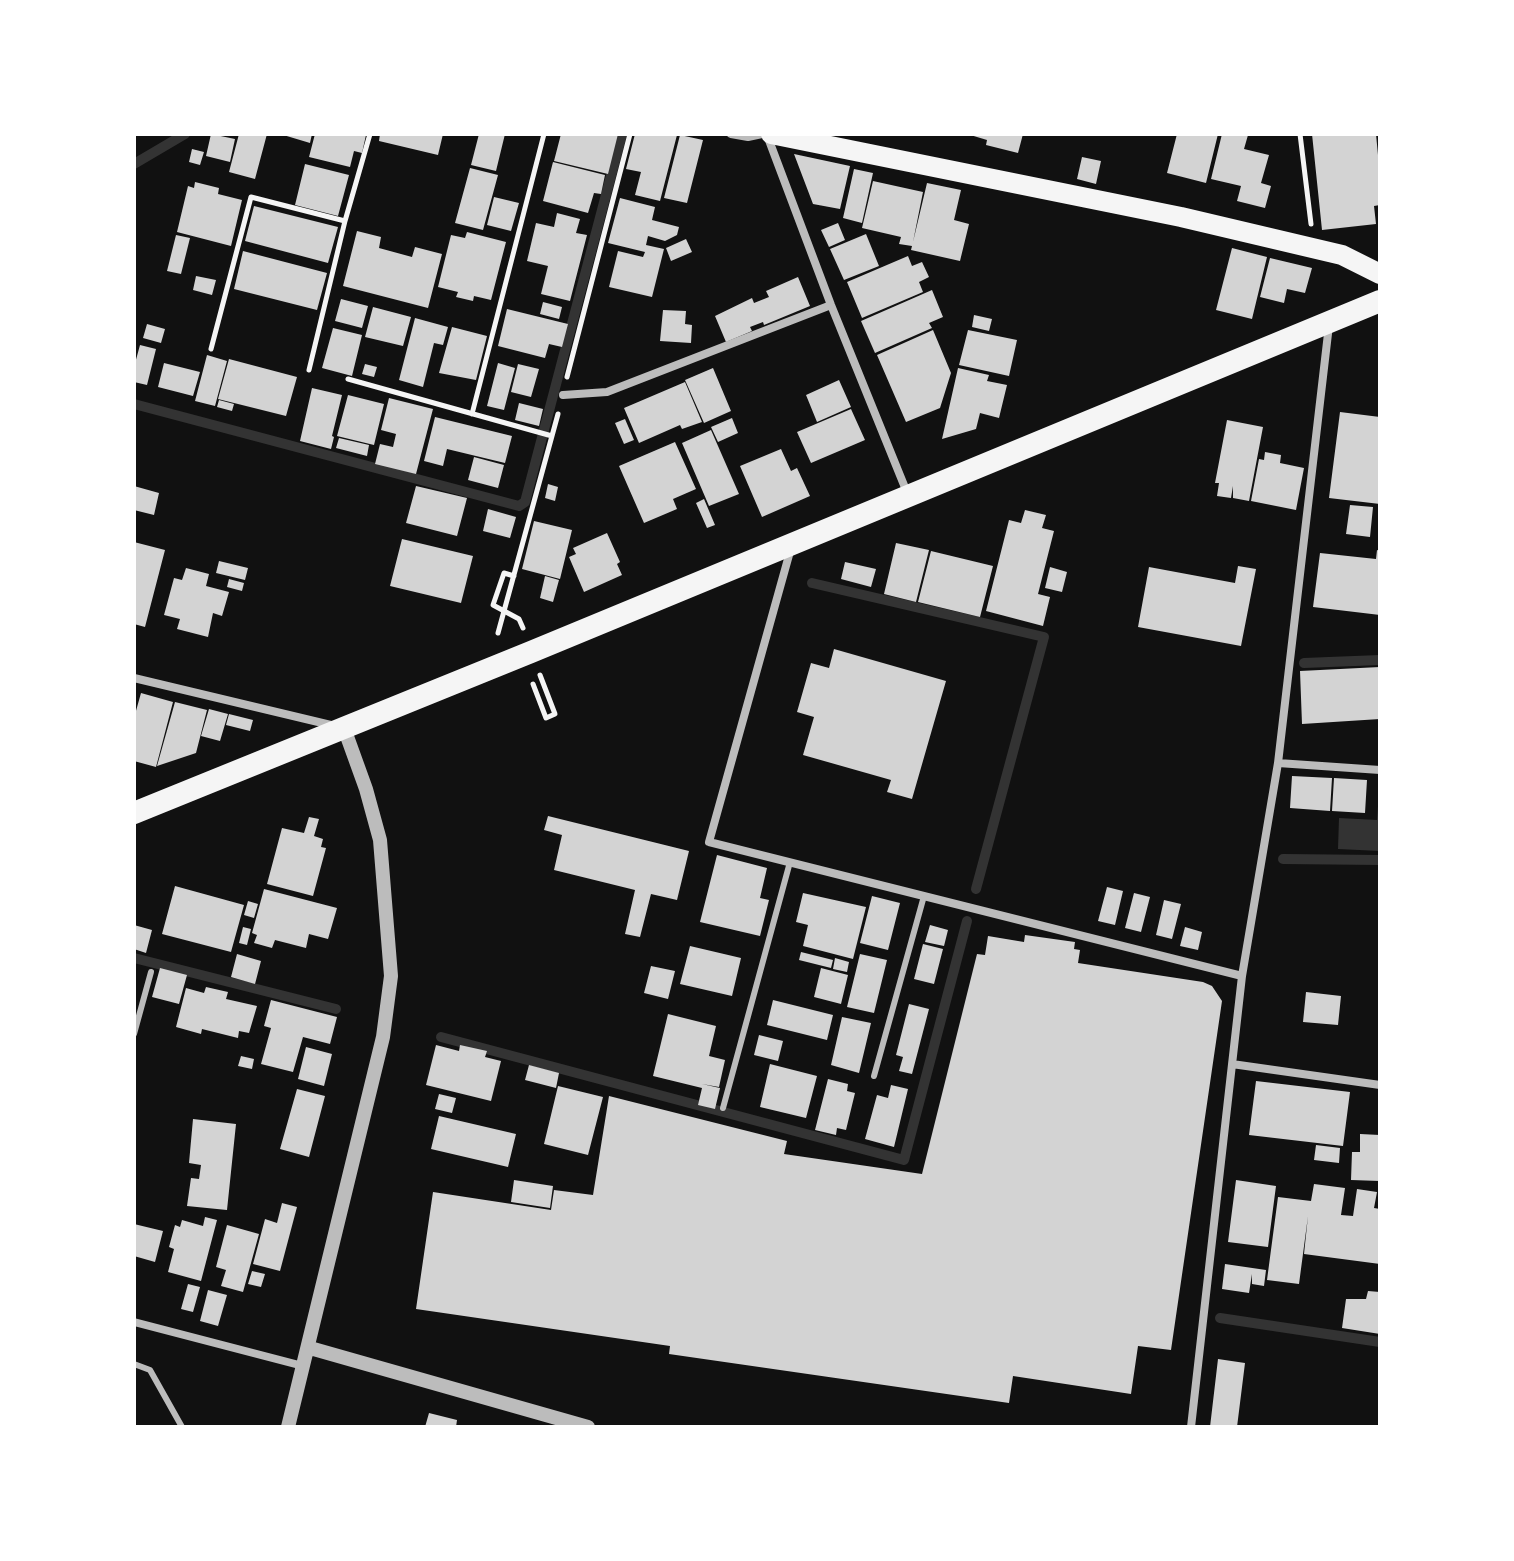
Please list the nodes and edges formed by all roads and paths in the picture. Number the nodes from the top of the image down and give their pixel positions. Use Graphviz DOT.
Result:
graph roads {
  1 [pos="370,134"];
  2 [pos="544,134"];
  3 [pos="731,134"];
  4 [pos="766,134"];
  5 [pos="1300,134"];
  6 [pos="345,221"];
  7 [pos="1315,249"];
  8 [pos="1380,274"];
  9 [pos="1380,301"];
  10 [pos="831,305"];
  11 [pos="1329,323"];
  12 [pos="211,349"];
  13 [pos="309,370"];
  14 [pos="348,379"];
  15 [pos="563,395"];
  16 [pos="472,414"];
  17 [pos="550,435"];
  18 [pos="909,497"];
  19 [pos="792,544"];
  20 [pos="514,576"];
  21 [pos="493,605"];
  22 [pos="134,678"];
  23 [pos="533,684"];
  24 [pos="546,690"];
  25 [pos="344,728"];
  26 [pos="1278,763"];
  27 [pos="1380,770"];
  28 [pos="134,813"];
  29 [pos="790,862"];
  30 [pos="924,896"];
  31 [pos="151,972"];
  32 [pos="1242,976"];
  33 [pos="134,1034"];
  34 [pos="1232,1064"];
  35 [pos="874,1076"];
  36 [pos="1380,1085"];
  37 [pos="723,1108"];
  38 [pos="134,1322"];
  39 [pos="310,1348"];
  40 [pos="134,1364"];
  41 [pos="304,1367"];
  42 [pos="562,1423"];
  43 [pos="182,1427"];
  44 [pos="288,1427"];
  45 [pos="588,1427"];
  46 [pos="1191,1427"];
  1 -- 6 [label="path"];
  2 -- 16 [label="path"];
  3 -- 4 [label="street"];
  4 -- 7 [label="main road"];
  4 -- 10 [label="street"];
  5 -- 7 [label="path"];
  6 -- 12 [label="path"];
  6 -- 13 [label="path"];
  7 -- 8 [label="main road"];
  9 -- 11 [label="highway"];
  10 -- 15 [label="street"];
  10 -- 18 [label="street"];
  11 -- 18 [label="highway"];
  11 -- 26 [label="street"];
  14 -- 16 [label="path"];
  16 -- 17 [label="path"];
  18 -- 19 [label="highway"];
  19 -- 25 [label="highway"];
  19 -- 29 [label="street"];
  20 -- 21 [label="path"];
  22 -- 25 [label="street"];
  23 -- 24 [label="path"];
  25 -- 28 [label="highway"];
  25 -- 39 [label="street"];
  26 -- 27 [label="street"];
  26 -- 32 [label="street"];
  29 -- 30 [label="street"];
  29 -- 37 [label="lane"];
  30 -- 32 [label="street"];
  30 -- 35 [label="lane"];
  31 -- 33 [label="lane"];
  32 -- 34 [label="street"];
  34 -- 36 [label="street"];
  34 -- 46 [label="street"];
  38 -- 41 [label="street"];
  39 -- 41 [label="street"];
  39 -- 42 [label="street"];
  40 -- 43 [label="lane"];
  41 -- 44 [label="street"];
  42 -- 45 [label="street"];
}
